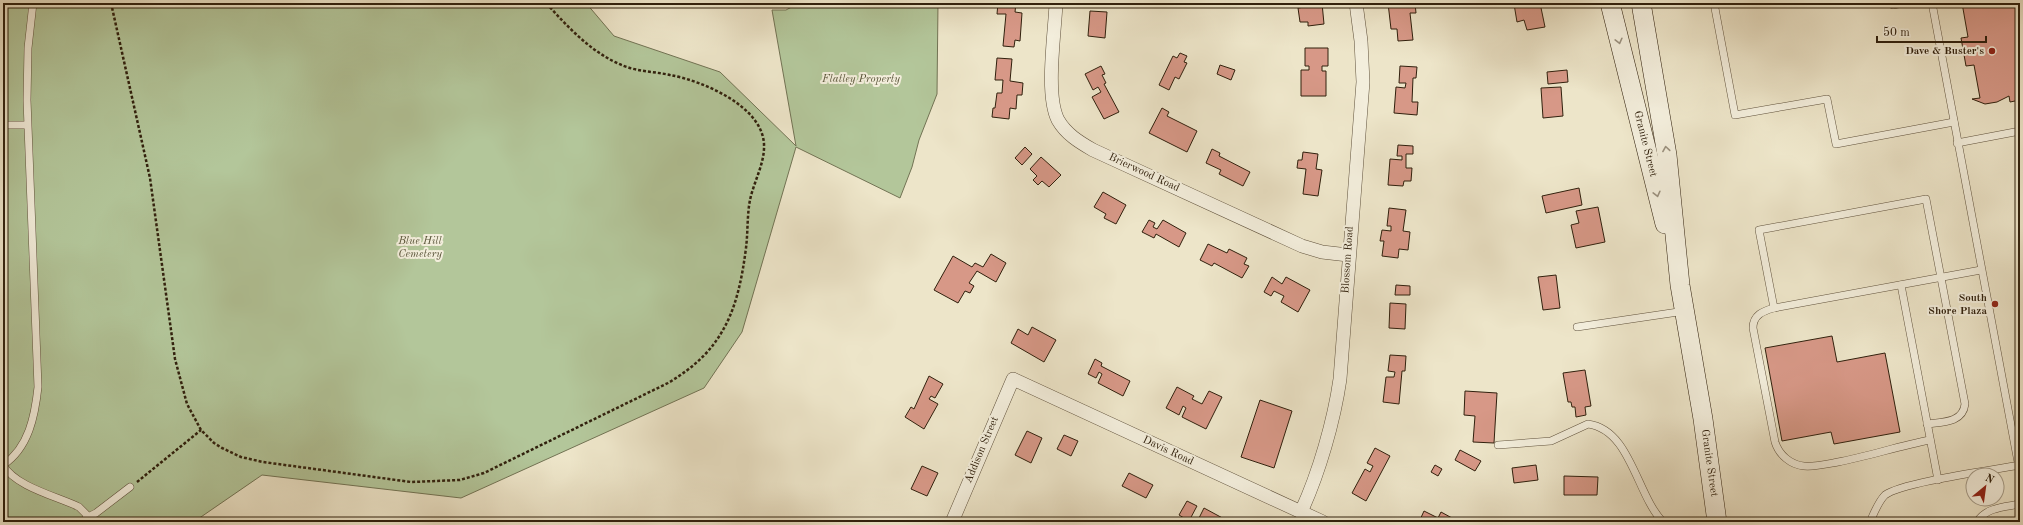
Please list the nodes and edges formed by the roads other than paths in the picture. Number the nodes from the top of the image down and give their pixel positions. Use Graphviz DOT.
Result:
graph roads {
  1 [pos="33,3"];
  2 [pos="1056,3"];
  3 [pos="1356,3"];
  4 [pos="1610,3"];
  5 [pos="1641,3"];
  6 [pos="1714,3"];
  7 [pos="1893,3"];
  8 [pos="1904,3"];
  9 [pos="1932,3"];
  10 [pos="1954,122"];
  11 [pos="3,125"];
  12 [pos="27,125"];
  13 [pos="2020,131"];
  14 [pos="1957,143"];
  15 [pos="1348,255"];
  16 [pos="1981,270"];
  17 [pos="1941,277"];
  18 [pos="1680,285"];
  19 [pos="1901,285"];
  20 [pos="1774,308"];
  21 [pos="1685,312"];
  22 [pos="1576,327"];
  23 [pos="1013,379"];
  24 [pos="1928,424"];
  25 [pos="1930,440"];
  26 [pos="1498,445"];
  27 [pos="3,465"];
  28 [pos="2019,465"];
  29 [pos="2020,473"];
  30 [pos="1938,480"];
  31 [pos="130,487"];
  32 [pos="2020,504"];
  33 [pos="1301,512"];
  34 [pos="88,520"];
  35 [pos="952,522"];
  36 [pos="1323,522"];
  37 [pos="1664,522"];
  38 [pos="1717,522"];
  39 [pos="1870,522"];
  40 [pos="1977,522"];
  1 -- 12 [label="lane"];
  2 -- 15 [label="street, Brierwood Road"];
  3 -- 15 [label="street, Blossom Road"];
  4 -- 18 [label="main road, Granite Street, one-way"];
  18 -- 5 [label="main road, Granite Street, one-way"];
  6 -- 10 [label="lane"];
  7 -- 8 [label="lane"];
  9 -- 10 [label="lane"];
  10 -- 14 [label="lane"];
  11 -- 12 [label="lane"];
  12 -- 27 [label="lane"];
  13 -- 14 [label="lane"];
  14 -- 16 [label="lane"];
  15 -- 33 [label="street, Blossom Road"];
  16 -- 17 [label="lane"];
  16 -- 28 [label="lane"];
  17 -- 19 [label="lane"];
  17 -- 20 [label="lane"];
  17 -- 24 [label="lane"];
  18 -- 21 [label="main road, Granite Street"];
  19 -- 20 [label="lane"];
  19 -- 24 [label="lane"];
  20 -- 25 [label="lane"];
  21 -- 22 [label="lane"];
  21 -- 38 [label="main road, Granite Street"];
  23 -- 33 [label="street, Davis Road"];
  23 -- 35 [label="street, Addison Street"];
  24 -- 25 [label="lane"];
  25 -- 30 [label="lane"];
  26 -- 37 [label="lane"];
  27 -- 34 [label="lane"];
  28 -- 29 [label="lane"];
  28 -- 30 [label="lane"];
  30 -- 39 [label="lane"];
  31 -- 34 [label="lane"];
  32 -- 40 [label="lane"];
  33 -- 36 [label="street, Davis Road"];
}
